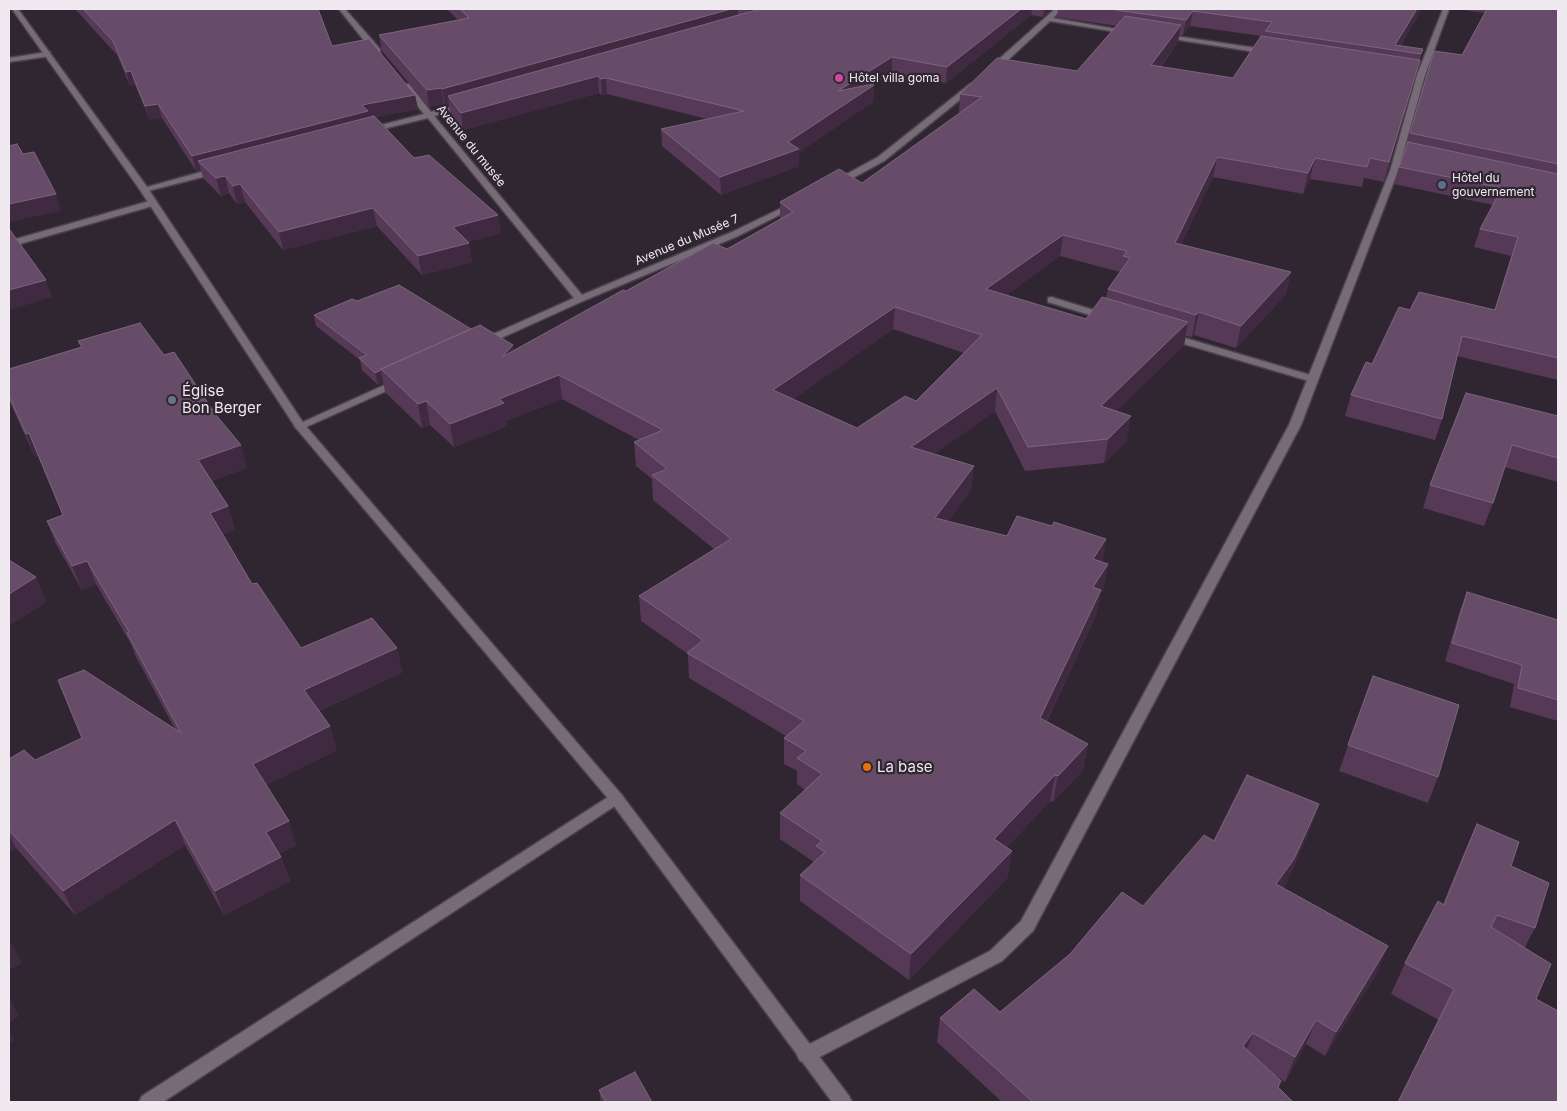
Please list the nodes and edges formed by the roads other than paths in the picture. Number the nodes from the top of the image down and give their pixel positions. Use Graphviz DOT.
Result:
graph roads {
  1 [pos="15,9"];
  2 [pos="342,9"];
  3 [pos="1059,9"];
  4 [pos="1446,9"];
  5 [pos="1049,19"];
  6 [pos="1137,32"];
  7 [pos="1156,36"];
  8 [pos="1274,53"];
  9 [pos="47,54"];
  10 [pos="380,54"];
  11 [pos="9,60"];
  12 [pos="399,77"];
  13 [pos="478,102"];
  14 [pos="430,115"];
  15 [pos="363,132"];
  16 [pos="230,167"];
  17 [pos="144,189"];
  18 [pos="826,189"];
  19 [pos="802,202"];
  20 [pos="153,203"];
  21 [pos="9,244"];
  22 [pos="580,299"];
  23 [pos="1051,300"];
  24 [pos="1116,320"];
  25 [pos="1154,331"];
  26 [pos="472,348"];
  27 [pos="408,377"];
  28 [pos="1313,379"];
  29 [pos="300,426"];
  30 [pos="616,798"];
  31 [pos="806,1055"];
  32 [pos="148,1102"];
  33 [pos="843,1102"];
  1 -- 9 [label="street"];
  2 -- 10 [label="street"];
  3 -- 5 [label="street"];
  4 -- 28 [label="street"];
  5 -- 6 [label="street"];
  5 -- 18 [label="street"];
  7 -- 8 [label="street"];
  9 -- 11 [label="street"];
  9 -- 17 [label="street"];
  12 -- 14 [label="street, Avenue du musée"];
  13 -- 14 [label="street"];
  14 -- 15 [label="street"];
  14 -- 22 [label="street, Avenue du musée"];
  16 -- 17 [label="street"];
  17 -- 20 [label="street"];
  19 -- 22 [label="street, Avenue du Musée 7"];
  20 -- 21 [label="street"];
  20 -- 29 [label="street"];
  22 -- 26 [label="street, Avenue du Musée 7"];
  23 -- 24 [label="street"];
  25 -- 28 [label="street"];
  27 -- 29 [label="street"];
  28 -- 31 [label="street"];
  29 -- 30 [label="street"];
  30 -- 31 [label="street"];
  30 -- 32 [label="street"];
  31 -- 33 [label="street"];
}
